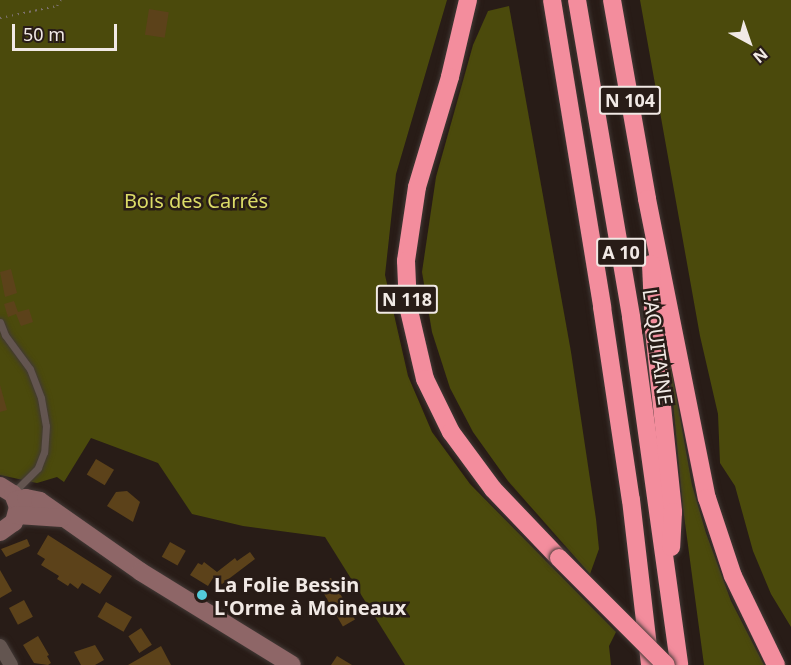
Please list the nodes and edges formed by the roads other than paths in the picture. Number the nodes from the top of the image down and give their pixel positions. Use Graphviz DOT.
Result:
graph roads {
  1 [pos="468,0"];
  2 [pos="540,0"];
  3 [pos="552,0"];
  4 [pos="578,0"];
  5 [pos="612,0"];
  6 [pos="569,96"];
  7 [pos="647,199"];
  8 [pos="0,322"];
  9 [pos="12,499"];
  10 [pos="0,532"];
  11 [pos="669,585"];
  12 [pos="0,646"];
  13 [pos="11,665"];
  14 [pos="292,665"];
  15 [pos="650,665"];
  16 [pos="666,665"];
  17 [pos="680,665"];
  18 [pos="776,665"];
  1 -- 16 [label="highway, N 118, bridge"];
  2 -- 6 [label="highway"];
  3 -- 6 [label="highway, A 10"];
  4 -- 11 [label="highway, L'AQUITAINE / A 10"];
  5 -- 7 [label="highway, N 104"];
  6 -- 15 [label="highway, A 10"];
  7 -- 11 [label="highway"];
  7 -- 18 [label="highway"];
  8 -- 9 [label="lane"];
  9 -- 10 [label="main road"];
  9 -- 14 [label="main road"];
  11 -- 17 [label="highway, L'AQUITAINE / A 10"];
  12 -- 13 [label="street"];
}
